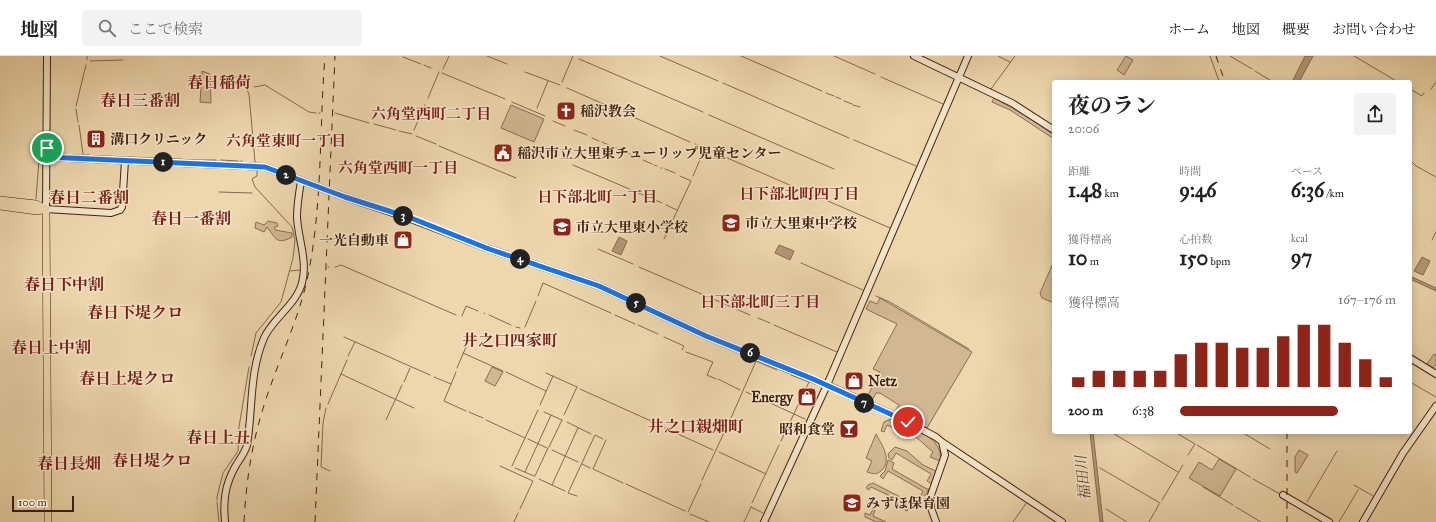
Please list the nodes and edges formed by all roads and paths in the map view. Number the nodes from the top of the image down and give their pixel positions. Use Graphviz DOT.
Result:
graph roads {
  1 [pos="47,56"];
  2 [pos="914,56"];
  3 [pos="968,56"];
  4 [pos="959,77"];
  5 [pos="1052,129"];
  6 [pos="47,157"];
  7 [pos="125,161"];
  8 [pos="301,181"];
  9 [pos="0,200"];
  10 [pos="0,206"];
  11 [pos="46,209"];
  12 [pos="1412,359"];
  13 [pos="1436,374"];
  14 [pos="827,385"];
  15 [pos="1436,406"];
  16 [pos="942,442"];
  17 [pos="1283,495"];
  18 [pos="48,522"];
  19 [pos="225,522"];
  20 [pos="764,522"];
  21 [pos="936,522"];
  22 [pos="1062,522"];
  23 [pos="1329,522"];
  24 [pos="1363,522"];
  1 -- 6 [label="main road"];
  2 -- 4 [label="main road"];
  3 -- 4 [label="main road"];
  4 -- 5 [label="main road"];
  4 -- 14 [label="main road"];
  6 -- 7 [label="main road"];
  6 -- 11 [label="main road"];
  7 -- 8 [label="main road"];
  7 -- 11 [label="main road"];
  8 -- 14 [label="main road"];
  8 -- 19 [label="main road"];
  9 -- 11 [label="main road"];
  10 -- 11 [label="main road"];
  11 -- 18 [label="main road"];
  12 -- 13 [label="main road"];
  14 -- 16 [label="main road"];
  14 -- 20 [label="main road"];
  15 -- 24 [label="main road"];
  16 -- 21 [label="main road"];
  16 -- 22 [label="main road"];
  17 -- 23 [label="main road"];
}
